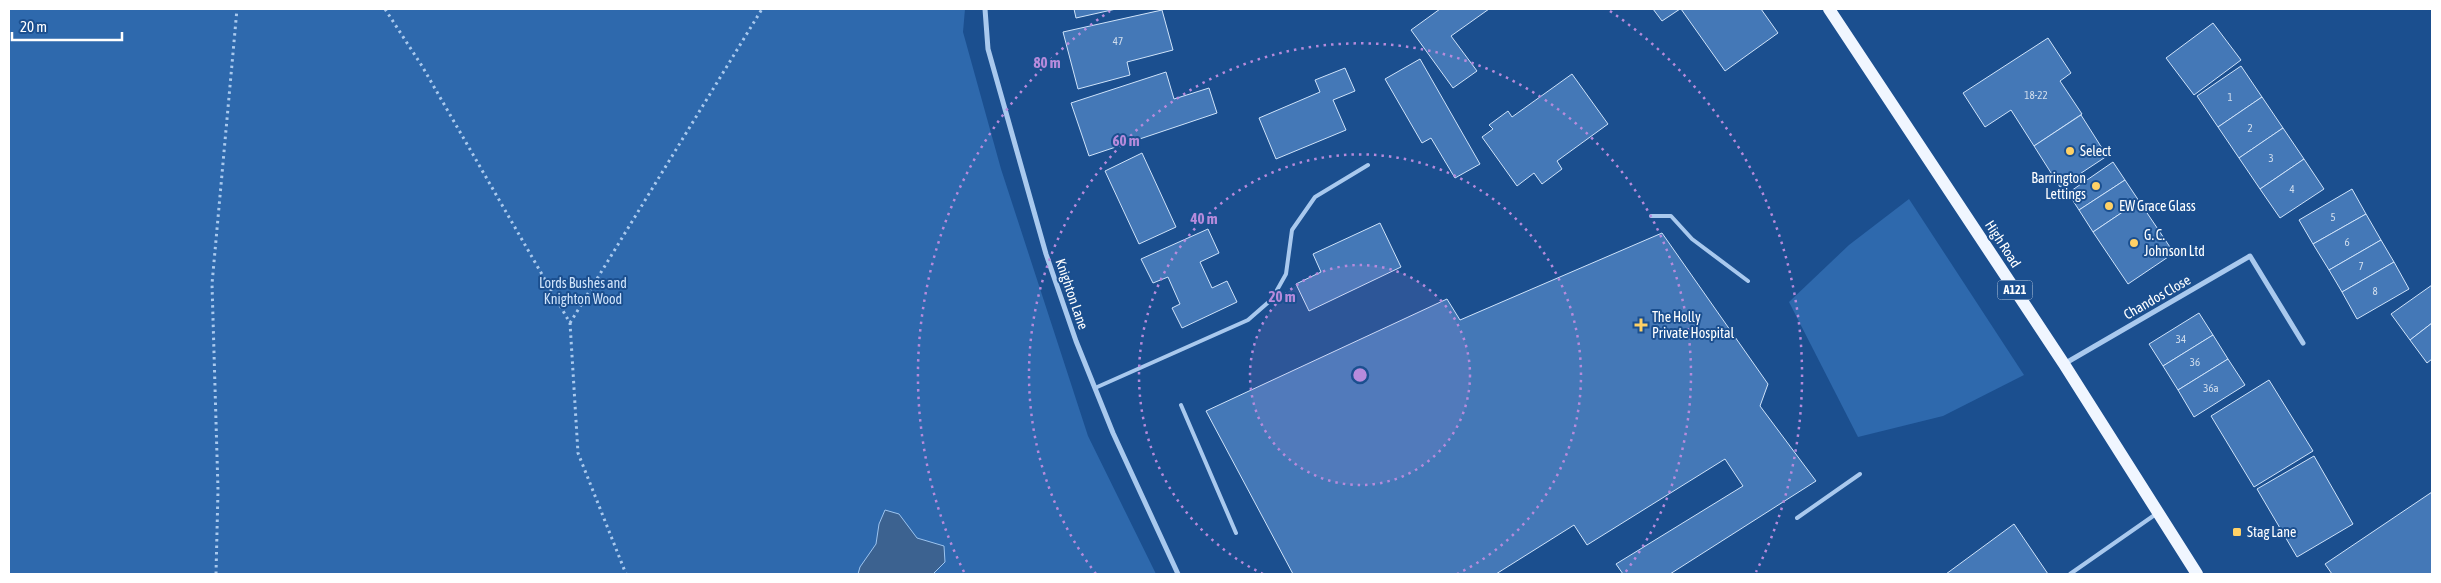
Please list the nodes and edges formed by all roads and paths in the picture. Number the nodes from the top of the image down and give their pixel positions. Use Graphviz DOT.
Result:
graph roads {
  1 [pos="237,9"];
  2 [pos="385,9"];
  3 [pos="762,9"];
  4 [pos="985,9"];
  5 [pos="1829,9"];
  6 [pos="1368,165"];
  7 [pos="1651,216"];
  8 [pos="1748,281"];
  9 [pos="570,323"];
  10 [pos="2304,343"];
  11 [pos="2064,364"];
  12 [pos="1095,388"];
  13 [pos="1181,405"];
  14 [pos="1860,474"];
  15 [pos="2159,512"];
  16 [pos="1796,518"];
  17 [pos="1236,533"];
  18 [pos="216,574"];
  19 [pos="626,574"];
  20 [pos="1178,574"];
  21 [pos="2070,574"];
  22 [pos="2197,574"];
  1 -- 18 [label="path"];
  2 -- 9 [label="path"];
  3 -- 9 [label="path"];
  4 -- 12 [label="street, Knighton Lane"];
  5 -- 11 [label="main road, High Road / A121"];
  6 -- 12 [label="lane"];
  7 -- 8 [label="lane"];
  9 -- 19 [label="path"];
  10 -- 11 [label="street, Chandos Close"];
  11 -- 15 [label="main road, High Road / A121"];
  12 -- 20 [label="street, Knighton Lane"];
  13 -- 17 [label="lane"];
  14 -- 16 [label="lane"];
  15 -- 21 [label="lane"];
  15 -- 22 [label="main road, High Road / A121"];
}
